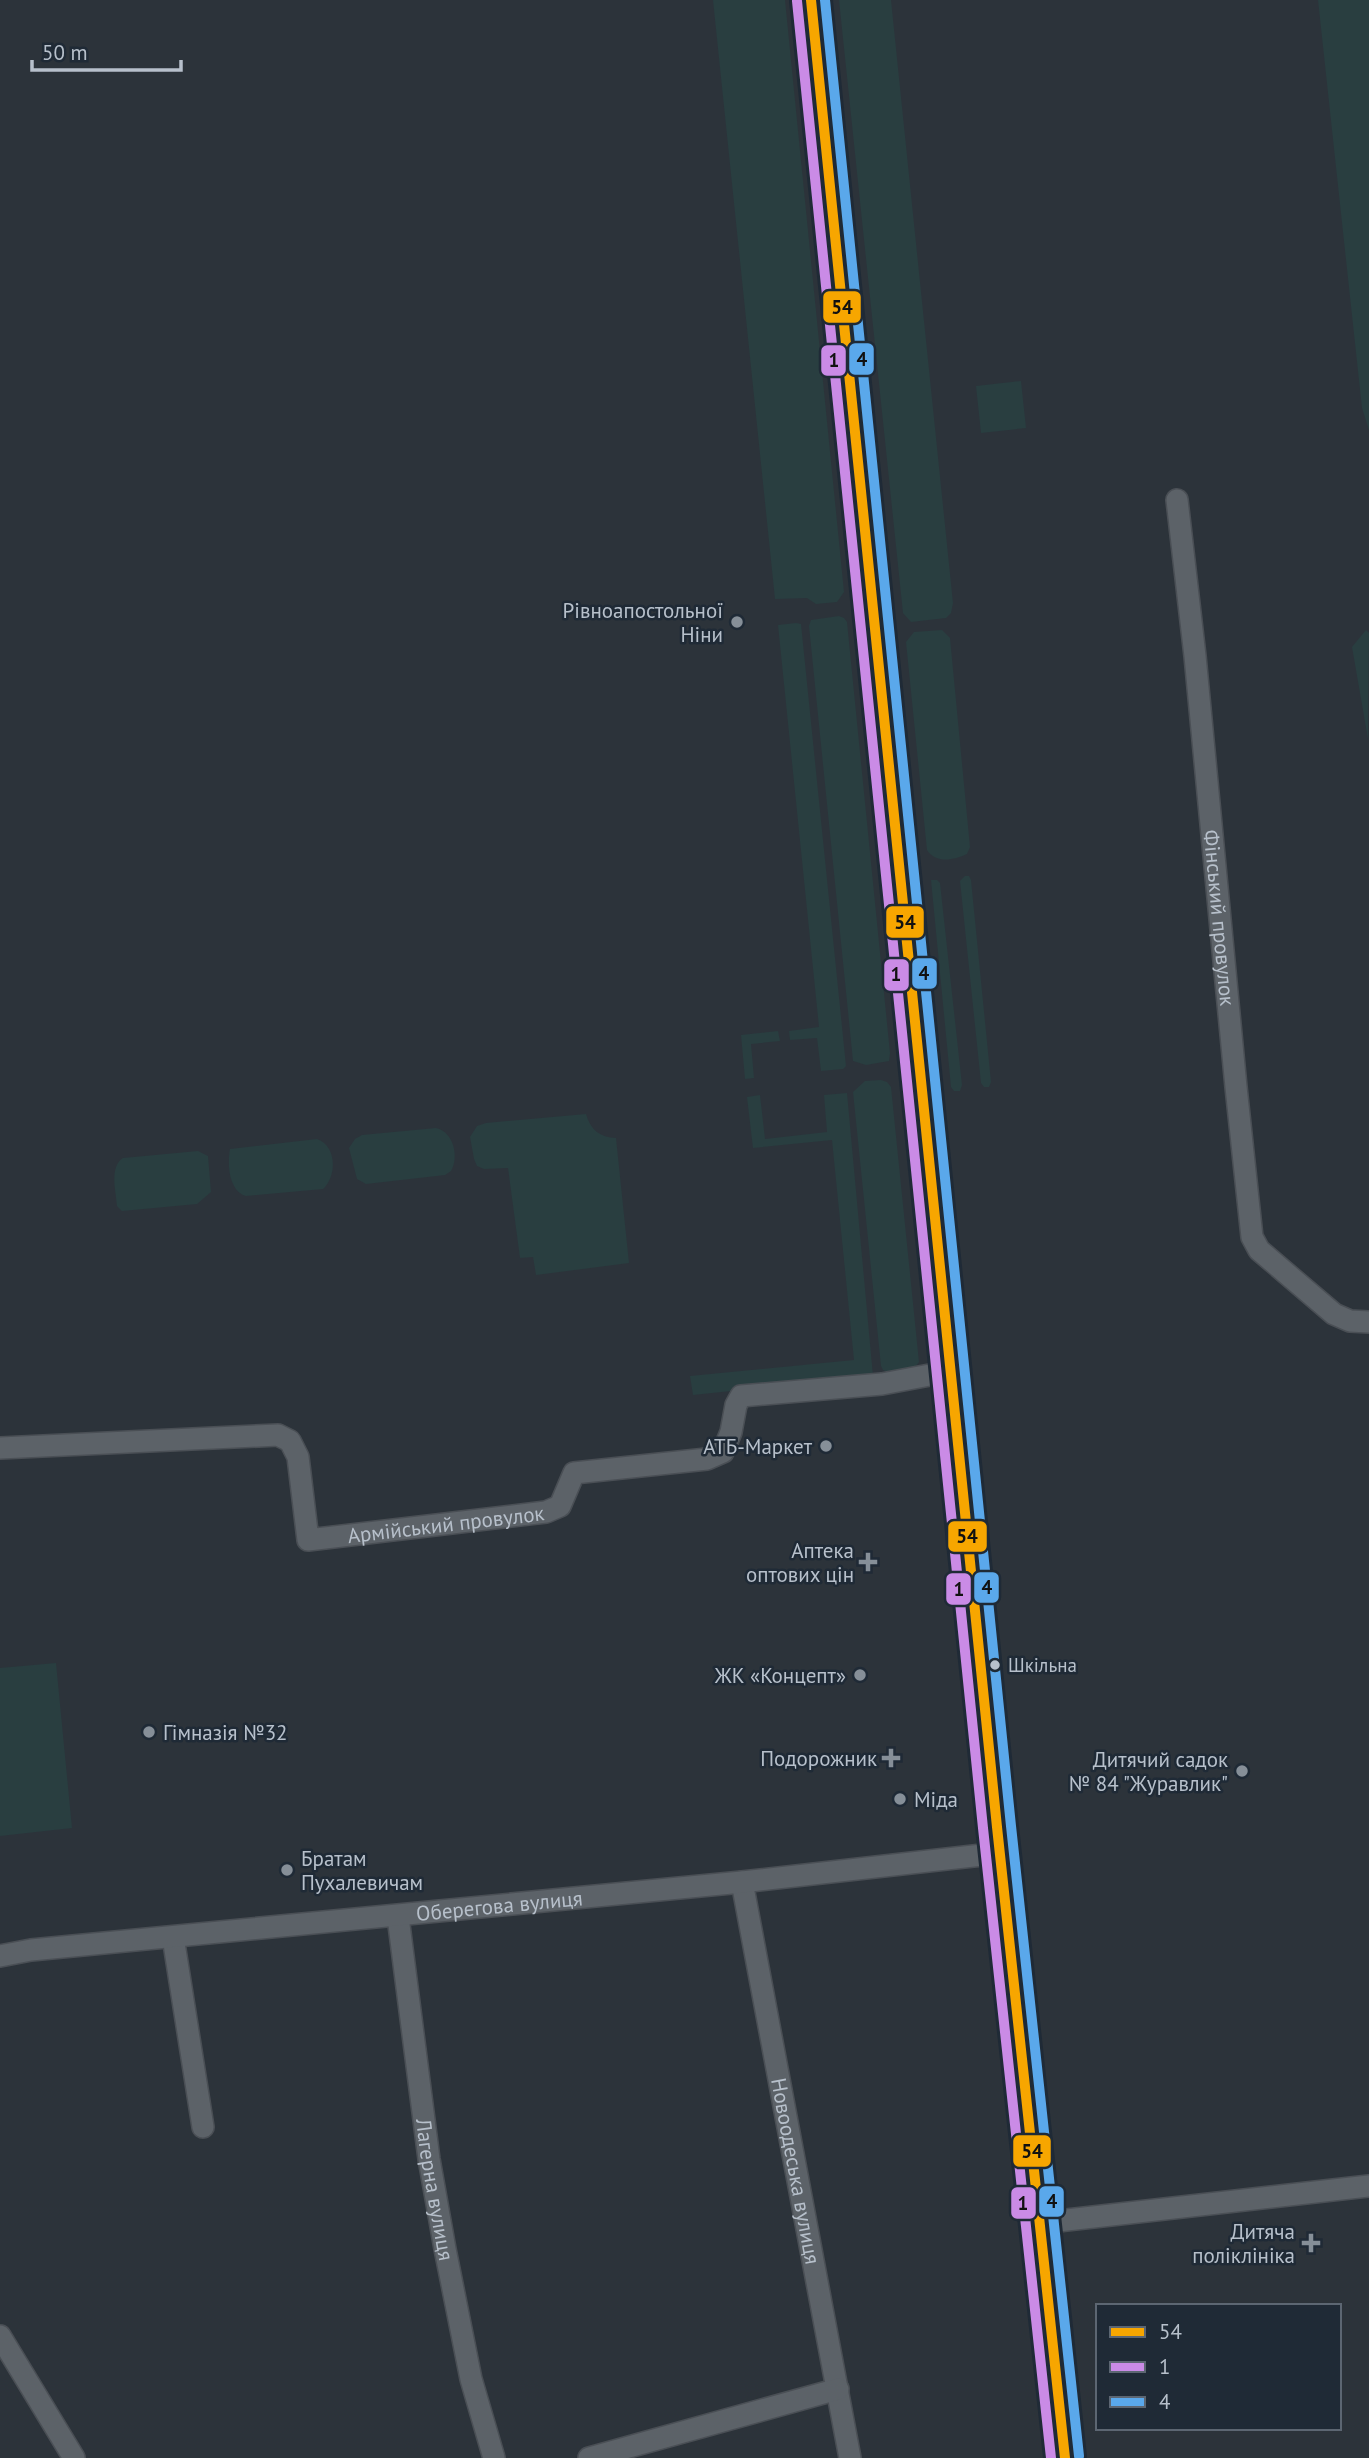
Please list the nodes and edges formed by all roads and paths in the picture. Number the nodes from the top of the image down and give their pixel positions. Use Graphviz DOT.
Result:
graph roads {
  1 [pos="811,0"];
  2 [pos="1177,500"];
  3 [pos="1369,1322"];
  4 [pos="951,1371"];
  5 [pos="0,1448"];
  6 [pos="1000,1853"];
  7 [pos="742,1882"];
  8 [pos="398,1917"];
  9 [pos="173,1937"];
  10 [pos="0,1956"];
  11 [pos="203,2127"];
  12 [pos="1369,2186"];
  13 [pos="1040,2222"];
  14 [pos="0,2336"];
  15 [pos="838,2389"];
  16 [pos="74,2458"];
  17 [pos="495,2458"];
  18 [pos="589,2458"];
  19 [pos="850,2458"];
  20 [pos="1065,2458"];
  1 -- 4 [label="highway"];
  2 -- 3 [label="street, Фінський провулок"];
  4 -- 5 [label="street, Армійський провулок"];
  4 -- 6 [label="highway"];
  6 -- 7 [label="street, Оберегова вулиця"];
  6 -- 13 [label="highway"];
  7 -- 8 [label="street, Оберегова вулиця"];
  7 -- 15 [label="street, Новоодеська вулиця"];
  8 -- 9 [label="street, Оберегова вулиця"];
  8 -- 17 [label="street, Лагерна вулиця"];
  9 -- 10 [label="street, Оберегова вулиця"];
  9 -- 11 [label="street"];
  12 -- 13 [label="street"];
  13 -- 20 [label="highway"];
  14 -- 16 [label="street"];
  15 -- 18 [label="street"];
  15 -- 19 [label="street, Новоодеська вулиця"];
}
